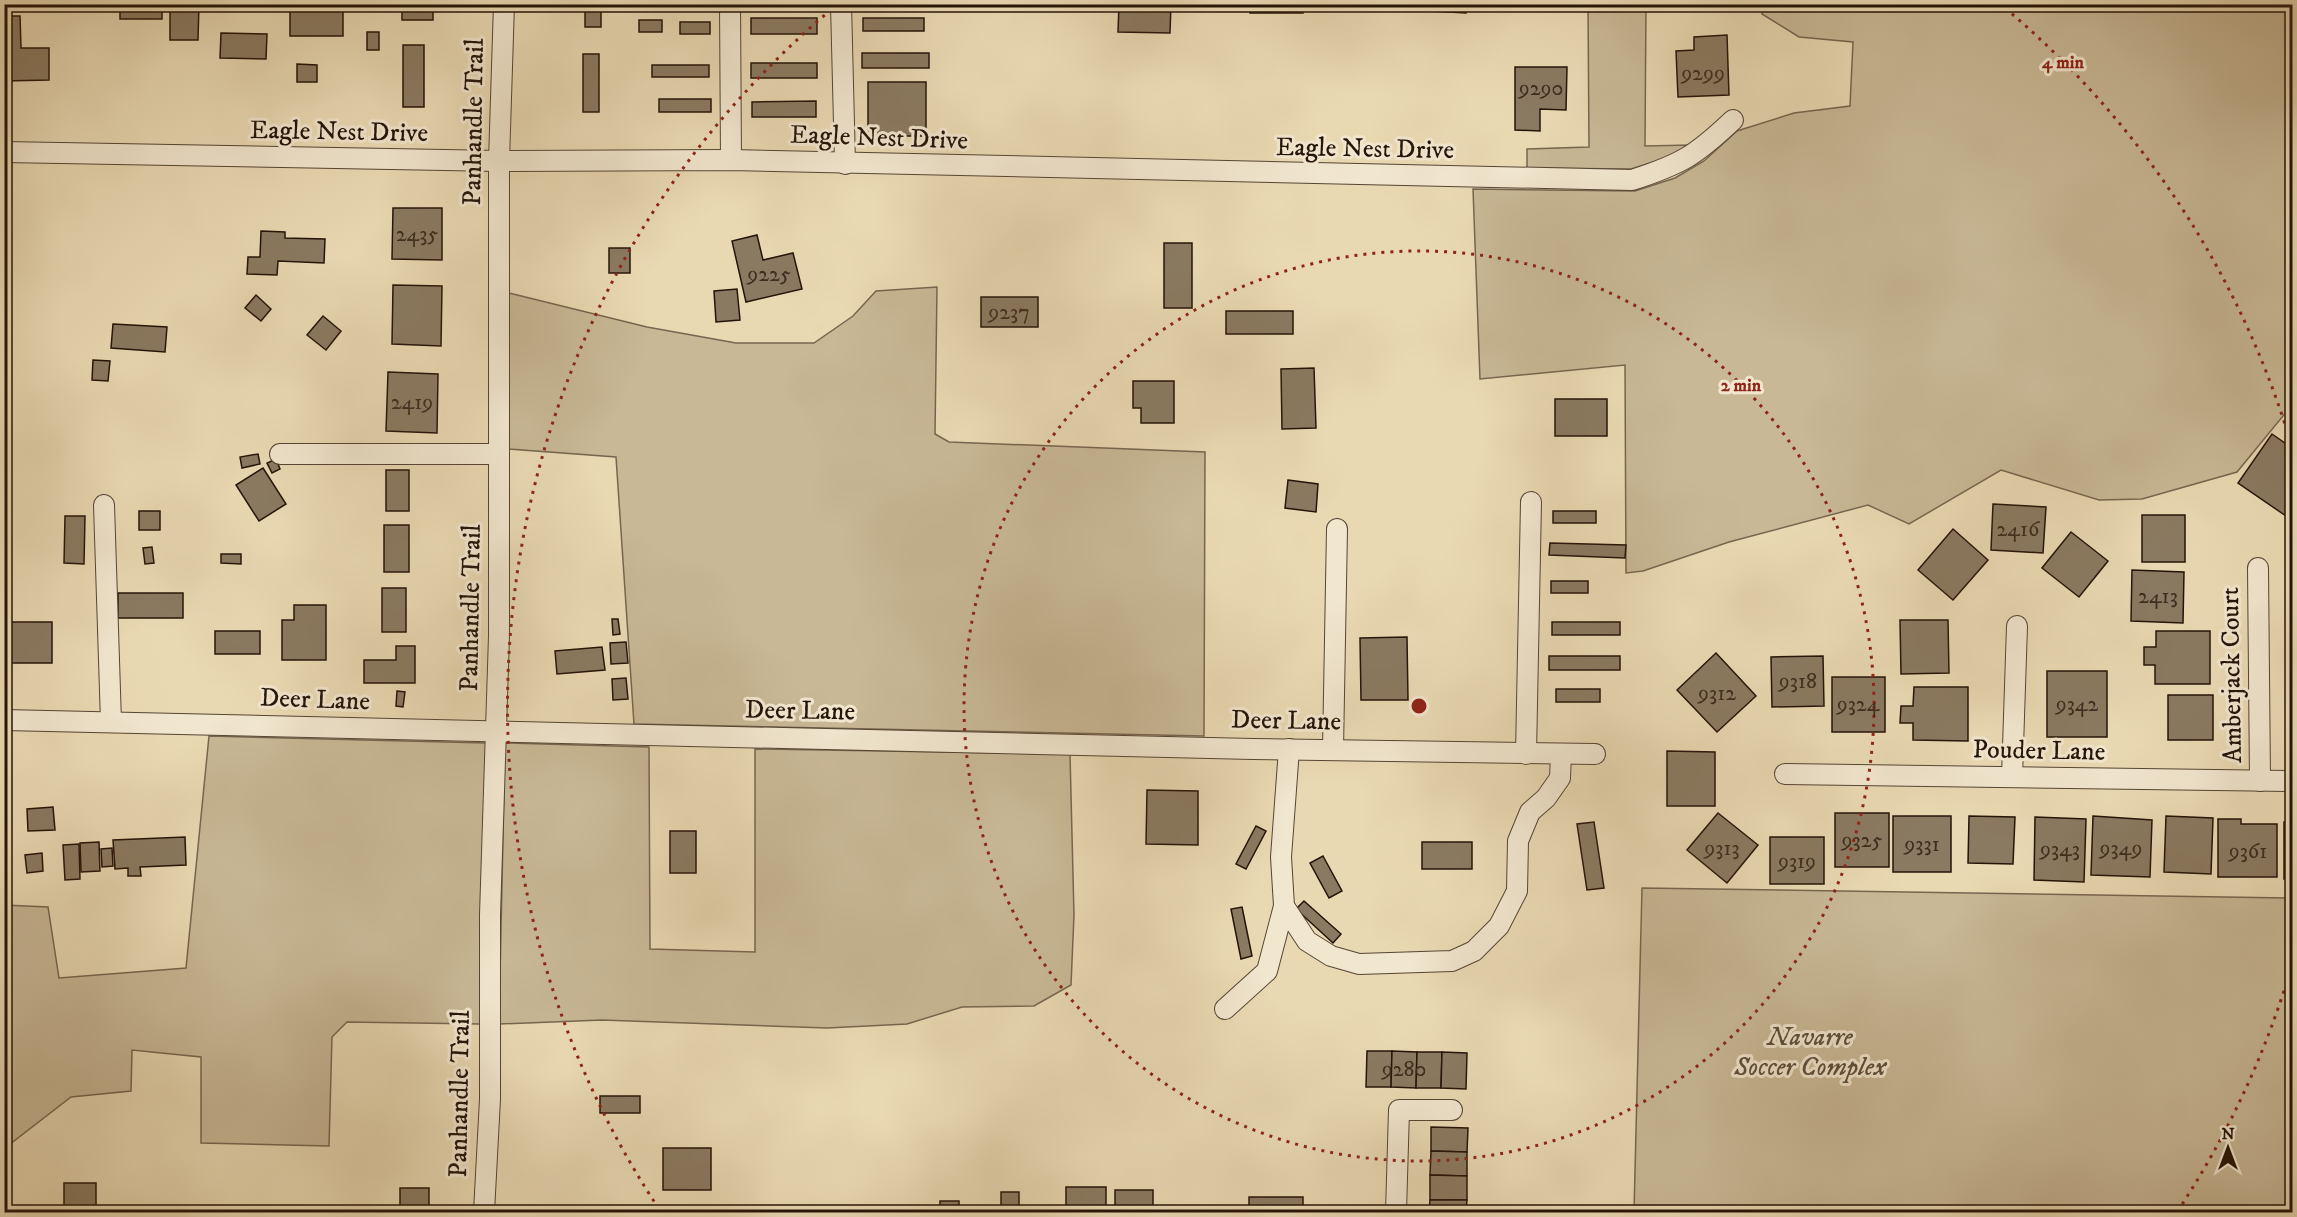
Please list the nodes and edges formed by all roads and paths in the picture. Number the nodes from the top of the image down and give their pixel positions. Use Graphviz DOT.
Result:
graph roads {
  1 [pos="504,4"];
  2 [pos="730,4"];
  3 [pos="841,4"];
  4 [pos="1734,120"];
  5 [pos="4,152"];
  6 [pos="731,160"];
  7 [pos="499,161"];
  8 [pos="845,164"];
  9 [pos="280,454"];
  10 [pos="499,454"];
  11 [pos="1531,502"];
  12 [pos="104,505"];
  13 [pos="1337,529"];
  14 [pos="2258,568"];
  15 [pos="2017,626"];
  16 [pos="4,720"];
  17 [pos="111,722"];
  18 [pos="496,732"];
  19 [pos="1289,748"];
  20 [pos="1333,748"];
  21 [pos="1526,754"];
  22 [pos="1561,754"];
  23 [pos="1595,754"];
  24 [pos="1785,774"];
  25 [pos="2012,777"];
  26 [pos="2260,781"];
  27 [pos="2292,781"];
  28 [pos="1284,906"];
  29 [pos="1225,1009"];
  30 [pos="1452,1110"];
  31 [pos="484,1212"];
  32 [pos="1396,1212"];
  1 -- 7 [label="street, Panhandle Trail"];
  2 -- 6 [label="street"];
  3 -- 8 [label="street"];
  4 -- 8 [label="street, Eagle Nest Drive"];
  5 -- 7 [label="street, Eagle Nest Drive"];
  6 -- 7 [label="street, Eagle Nest Drive"];
  6 -- 8 [label="street, Eagle Nest Drive"];
  7 -- 10 [label="street, Panhandle Trail"];
  9 -- 10 [label="street"];
  10 -- 18 [label="street, Panhandle Trail"];
  11 -- 21 [label="street"];
  12 -- 17 [label="street"];
  13 -- 20 [label="street"];
  14 -- 26 [label="street, Amberjack Court"];
  15 -- 25 [label="street"];
  16 -- 17 [label="street, Deer Lane"];
  17 -- 18 [label="street, Deer Lane"];
  18 -- 19 [label="street, Deer Lane"];
  18 -- 31 [label="street, Panhandle Trail"];
  19 -- 20 [label="street, Deer Lane"];
  19 -- 28 [label="street"];
  20 -- 21 [label="street, Deer Lane"];
  21 -- 22 [label="street, Deer Lane"];
  22 -- 23 [label="street, Deer Lane"];
  22 -- 28 [label="street"];
  24 -- 25 [label="street, Pouder Lane"];
  25 -- 26 [label="street, Pouder Lane"];
  26 -- 27 [label="street, Pouder Lane"];
  28 -- 29 [label="street"];
  30 -- 32 [label="street"];
}
